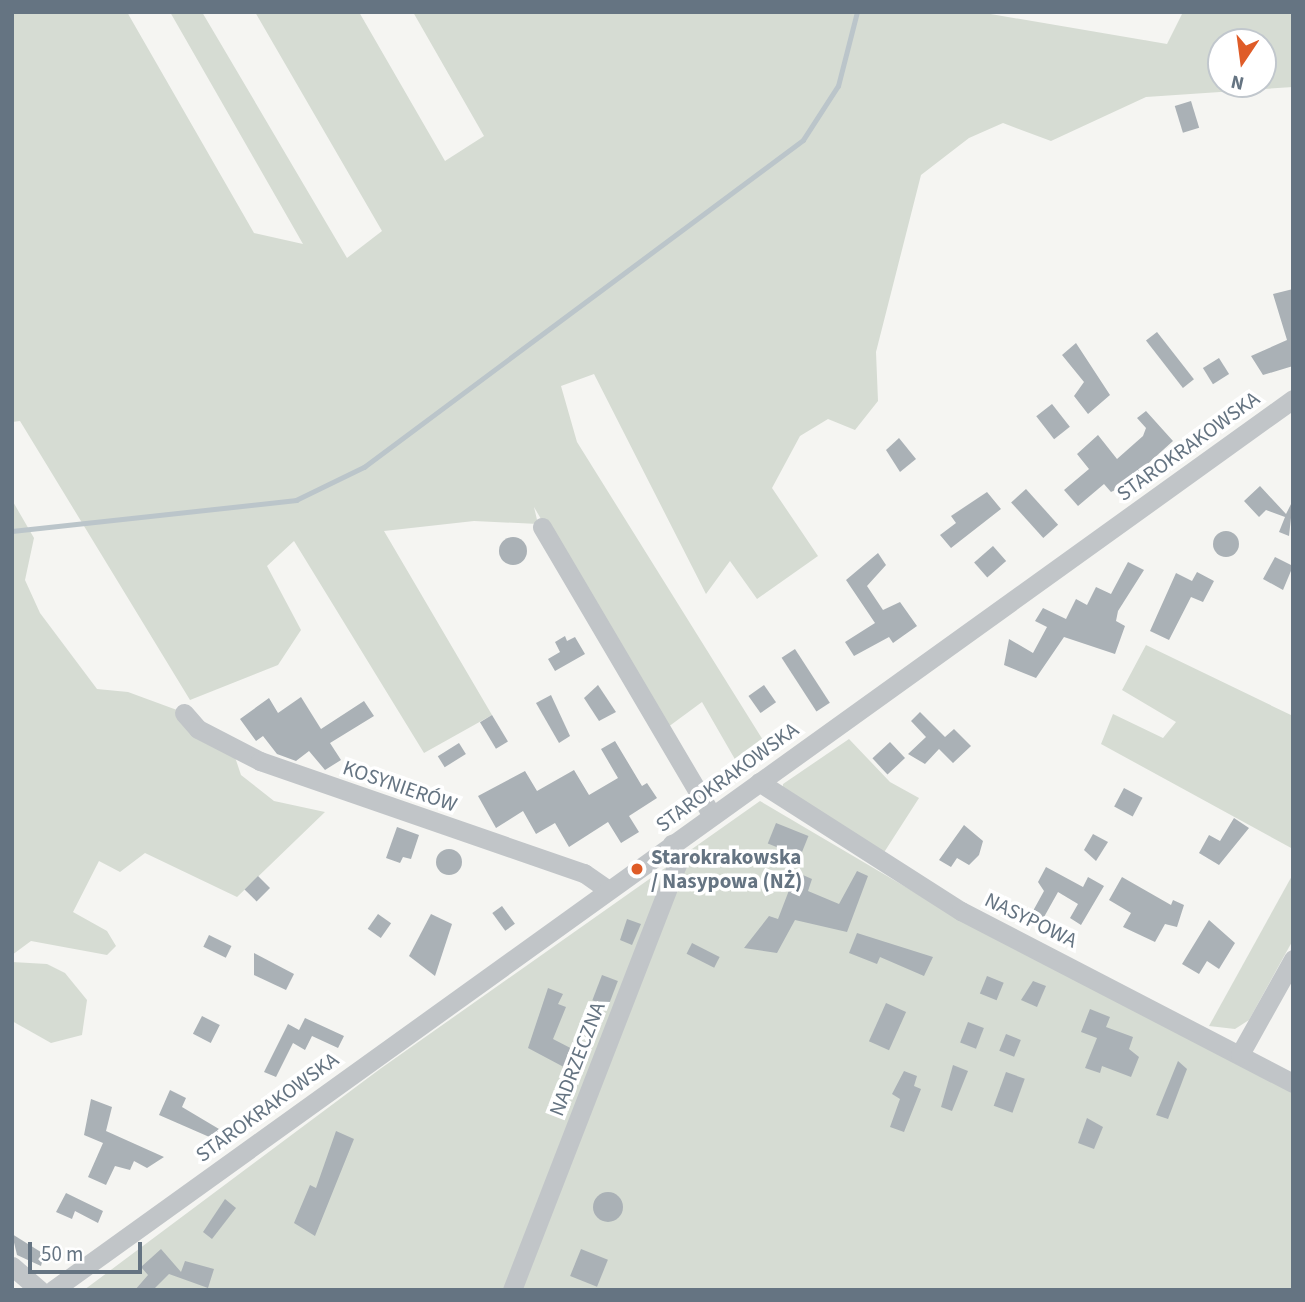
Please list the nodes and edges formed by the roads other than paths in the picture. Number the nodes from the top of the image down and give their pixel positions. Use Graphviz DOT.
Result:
graph roads {
  1 [pos="1293,399"];
  2 [pos="542,527"];
  3 [pos="184,713"];
  4 [pos="759,782"];
  5 [pos="712,816"];
  6 [pos="673,845"];
  7 [pos="608,890"];
  8 [pos="1293,959"];
  9 [pos="1240,1054"];
  10 [pos="1293,1083"];
  11 [pos="12,1266"];
  12 [pos="40,1290"];
  13 [pos="53,1290"];
  14 [pos="512,1290"];
  1 -- 4 [label="street, STAROKRAKOWSKA"];
  2 -- 5 [label="street"];
  3 -- 7 [label="street, KOSYNIERÓW"];
  4 -- 5 [label="street, STAROKRAKOWSKA"];
  4 -- 9 [label="street, NASYPOWA"];
  5 -- 6 [label="street, STAROKRAKOWSKA"];
  6 -- 7 [label="street, STAROKRAKOWSKA"];
  6 -- 14 [label="street, NADRZECZNA"];
  7 -- 13 [label="street, STAROKRAKOWSKA"];
  8 -- 9 [label="street"];
  9 -- 10 [label="street, NASYPOWA"];
  11 -- 12 [label="street"];
}
